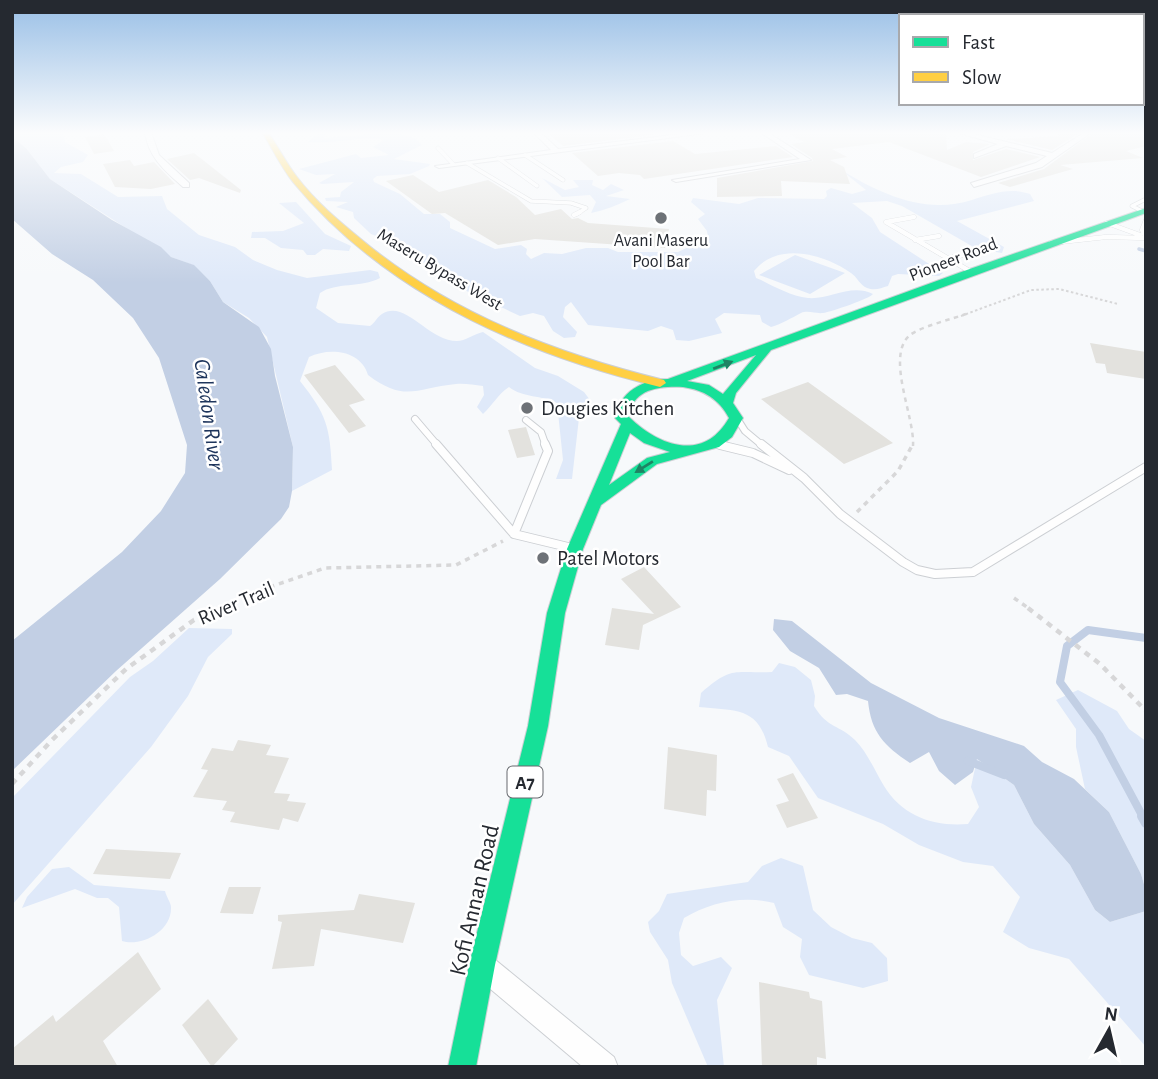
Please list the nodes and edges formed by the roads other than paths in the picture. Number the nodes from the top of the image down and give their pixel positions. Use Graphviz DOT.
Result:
graph roads {
  1 [pos="184,182"];
  2 [pos="294,182"];
  3 [pos="500,182"];
  4 [pos="532,182"];
  5 [pos="983,182"];
  6 [pos="187,185"];
  7 [pos="974,185"];
  8 [pos="537,186"];
  9 [pos="1145,210"];
  10 [pos="573,215"];
  11 [pos="914,217"];
  12 [pos="1107,223"];
  13 [pos="939,236"];
  14 [pos="1146,237"];
  15 [pos="915,240"];
  16 [pos="1043,244"];
  17 [pos="967,254"];
  18 [pos="945,259"];
  19 [pos="974,274"];
  20 [pos="773,344"];
  21 [pos="557,357"];
  22 [pos="591,382"];
  23 [pos="666,382"];
  24 [pos="608,399"];
  25 [pos="728,402"];
  26 [pos="623,418"];
  27 [pos="736,418"];
  28 [pos="415,419"];
  29 [pos="526,420"];
  30 [pos="705,447"];
  31 [pos="1146,467"];
  32 [pos="804,478"];
  33 [pos="597,501"];
  34 [pos="513,534"];
  35 [pos="575,549"];
  36 [pos="482,965"];
  37 [pos="462,1067"];
  38 [pos="604,1067"];
  1 -- 6 [label="street"];
  2 -- 21 [label="main road, Maseru Bypass West"];
  3 -- 10 [label="lane"];
  4 -- 8 [label="lane"];
  5 -- 7 [label="street"];
  9 -- 12 [label="main road, Pioneer Road"];
  9 -- 14 [label="lane"];
  11 -- 15 [label="lane"];
  12 -- 14 [label="lane"];
  12 -- 16 [label="main road, Pioneer Road"];
  13 -- 15 [label="lane"];
  14 -- 16 [label="lane"];
  15 -- 18 [label="lane"];
  16 -- 19 [label="main road, Pioneer Road"];
  17 -- 18 [label="lane"];
  18 -- 19 [label="lane"];
  19 -- 20 [label="main road, Pioneer Road"];
  23 -- 20 [label="main road, Pioneer Road, one-way"];
  20 -- 25 [label="main road, Pioneer Road"];
  21 -- 22 [label="main road"];
  21 -- 23 [label="main road"];
  23 -- 25 [label="main road"];
  23 -- 26 [label="main road, A7"];
  24 -- 26 [label="main road"];
  25 -- 27 [label="main road"];
  26 -- 30 [label="main road"];
  26 -- 33 [label="main road, Kofi Annan Road / A7"];
  27 -- 30 [label="main road"];
  27 -- 32 [label="lane"];
  28 -- 34 [label="lane"];
  29 -- 34 [label="lane"];
  30 -- 32 [label="lane"];
  30 -- 33 [label="main road, Kofi Annan Road / A7, one-way"];
  31 -- 32 [label="lane"];
  33 -- 35 [label="main road, Kofi Annan Road / A7"];
  34 -- 35 [label="lane"];
  35 -- 36 [label="main road, Kofi Annan Road / A7"];
  36 -- 37 [label="main road, Kofi Annan Road / A7"];
  36 -- 38 [label="street"];
}
